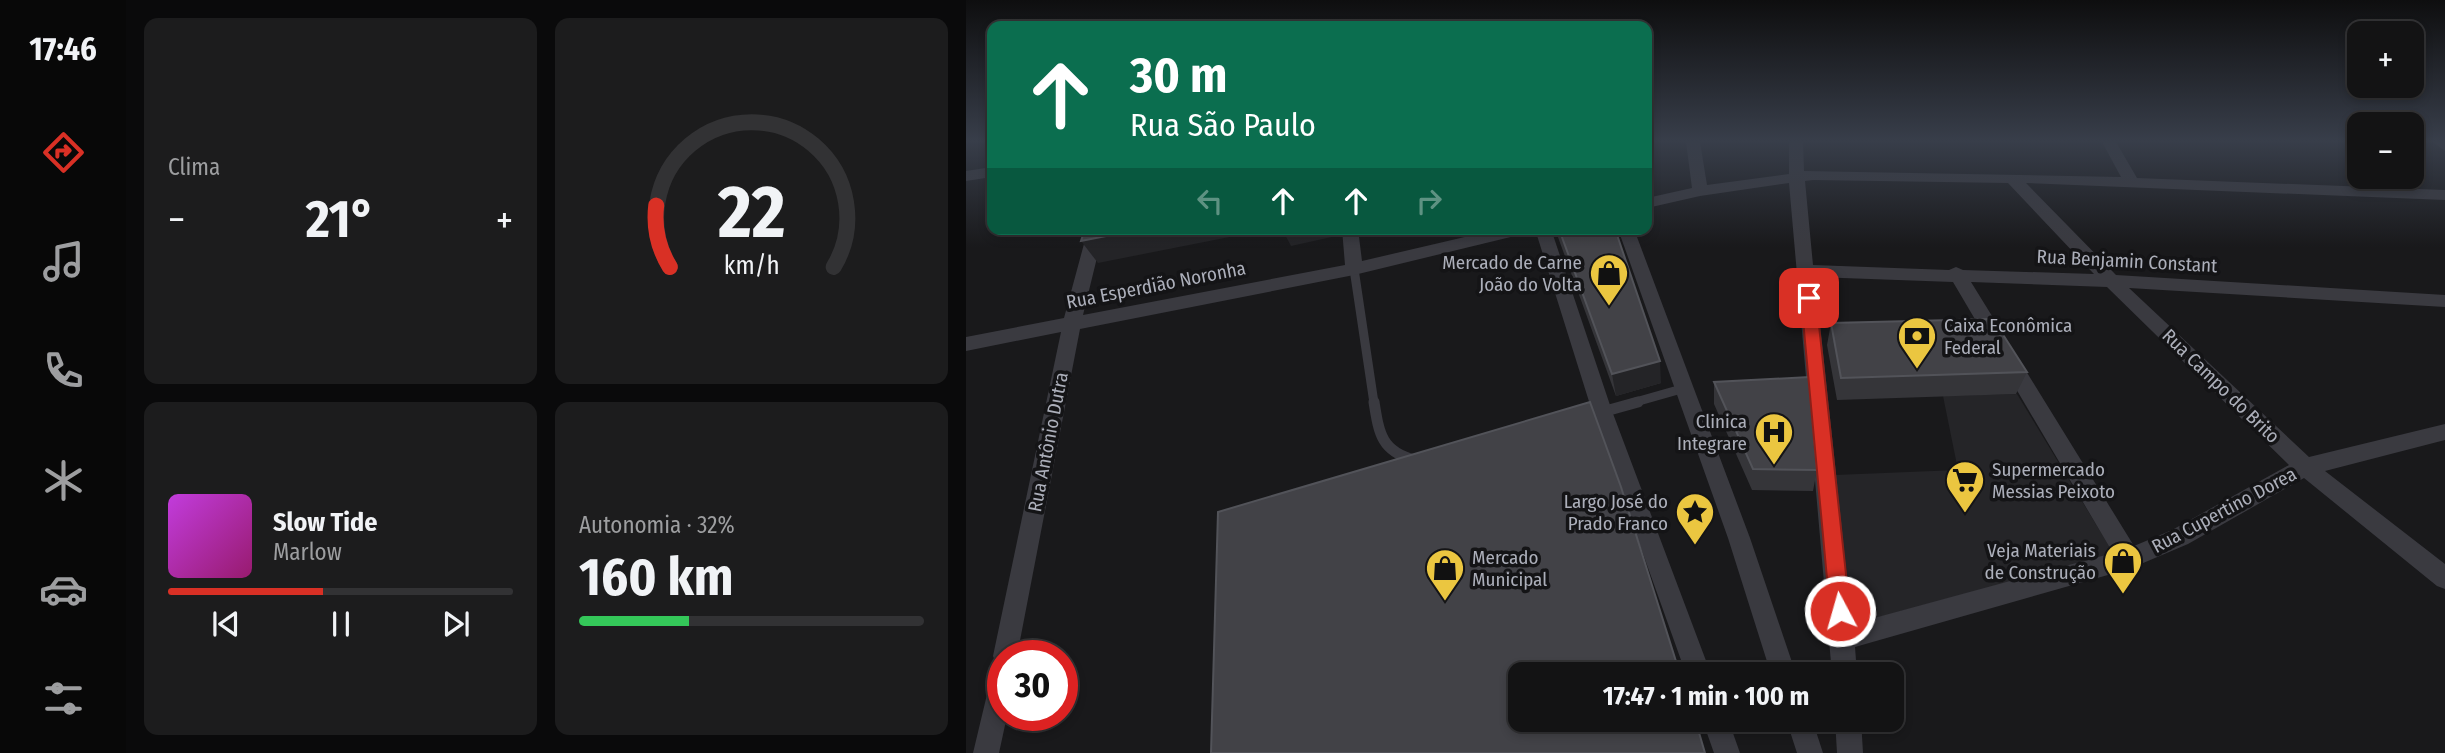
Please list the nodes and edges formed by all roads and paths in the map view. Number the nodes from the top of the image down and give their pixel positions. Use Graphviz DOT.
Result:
graph roads {
  1 [pos="1698,177"];
  2 [pos="1790,177"];
  3 [pos="1797,177"];
  4 [pos="1920,177"];
  5 [pos="2128,177"];
  6 [pos="2012,178"];
  7 [pos="2131,182"];
  8 [pos="1700,191"];
  9 [pos="2445,195"];
  10 [pos="1652,202"];
  11 [pos="1094,235"];
  12 [pos="1351,235"];
  13 [pos="1498,235"];
  14 [pos="1546,235"];
  15 [pos="1628,235"];
  16 [pos="1354,269"];
  17 [pos="1806,271"];
  18 [pos="1956,273"];
  19 [pos="2111,281"];
  20 [pos="2445,301"];
  21 [pos="1072,322"];
  22 [pos="966,344"];
  23 [pos="1685,388"];
  24 [pos="1595,413"];
  25 [pos="2445,432"];
  26 [pos="1427,458"];
  27 [pos="1414,460"];
  28 [pos="1389,467"];
  29 [pos="2305,467"];
  30 [pos="2129,559"];
  31 [pos="2445,578"];
  32 [pos="1843,638"];
  33 [pos="1008,640"];
  34 [pos="1694,662"];
  35 [pos="1780,662"];
  36 [pos="1844,662"];
  37 [pos="991,731"];
  38 [pos="1720,732"];
  39 [pos="1803,732"];
  40 [pos="1849,732"];
  41 [pos="986,753"];
  42 [pos="1727,753"];
  43 [pos="1810,753"];
  44 [pos="1850,753"];
  1 -- 8 [label="street"];
  2 -- 8 [label="street"];
  3 -- 17 [label="street"];
  4 -- 6 [label="street"];
  5 -- 7 [label="street"];
  6 -- 7 [label="street"];
  6 -- 19 [label="street, Rua Campo do Brito"];
  7 -- 9 [label="street"];
  8 -- 10 [label="street"];
  11 -- 21 [label="street, Rua Antônio Dutra"];
  12 -- 16 [label="street"];
  13 -- 16 [label="street"];
  14 -- 24 [label="street"];
  15 -- 23 [label="street"];
  16 -- 21 [label="street, Rua Esperdião Noronha"];
  16 -- 27 [label="lane"];
  17 -- 18 [label="street, Rua Benjamin Constant"];
  17 -- 32 [label="street"];
  18 -- 19 [label="street, Rua Benjamin Constant"];
  18 -- 30 [label="street"];
  19 -- 20 [label="street, Rua Benjamin Constant"];
  19 -- 29 [label="street, Rua Campo do Brito"];
  21 -- 22 [label="street, Rua Esperdião Noronha"];
  21 -- 33 [label="street, Rua Antônio Dutra"];
  23 -- 24 [label="lane"];
  23 -- 35 [label="street"];
  24 -- 34 [label="street"];
  25 -- 29 [label="street, Rua Cupertino Dorea"];
  26 -- 27 [label="lane"];
  27 -- 28 [label="lane"];
  29 -- 30 [label="street, Rua Cupertino Dorea"];
  29 -- 31 [label="street, Rua Campo do Brito"];
  30 -- 32 [label="street, Rua Cupertino Dorea"];
  32 -- 36 [label="street"];
  37 -- 41 [label="street"];
  38 -- 42 [label="street"];
  39 -- 43 [label="street"];
  40 -- 44 [label="street"];
}
